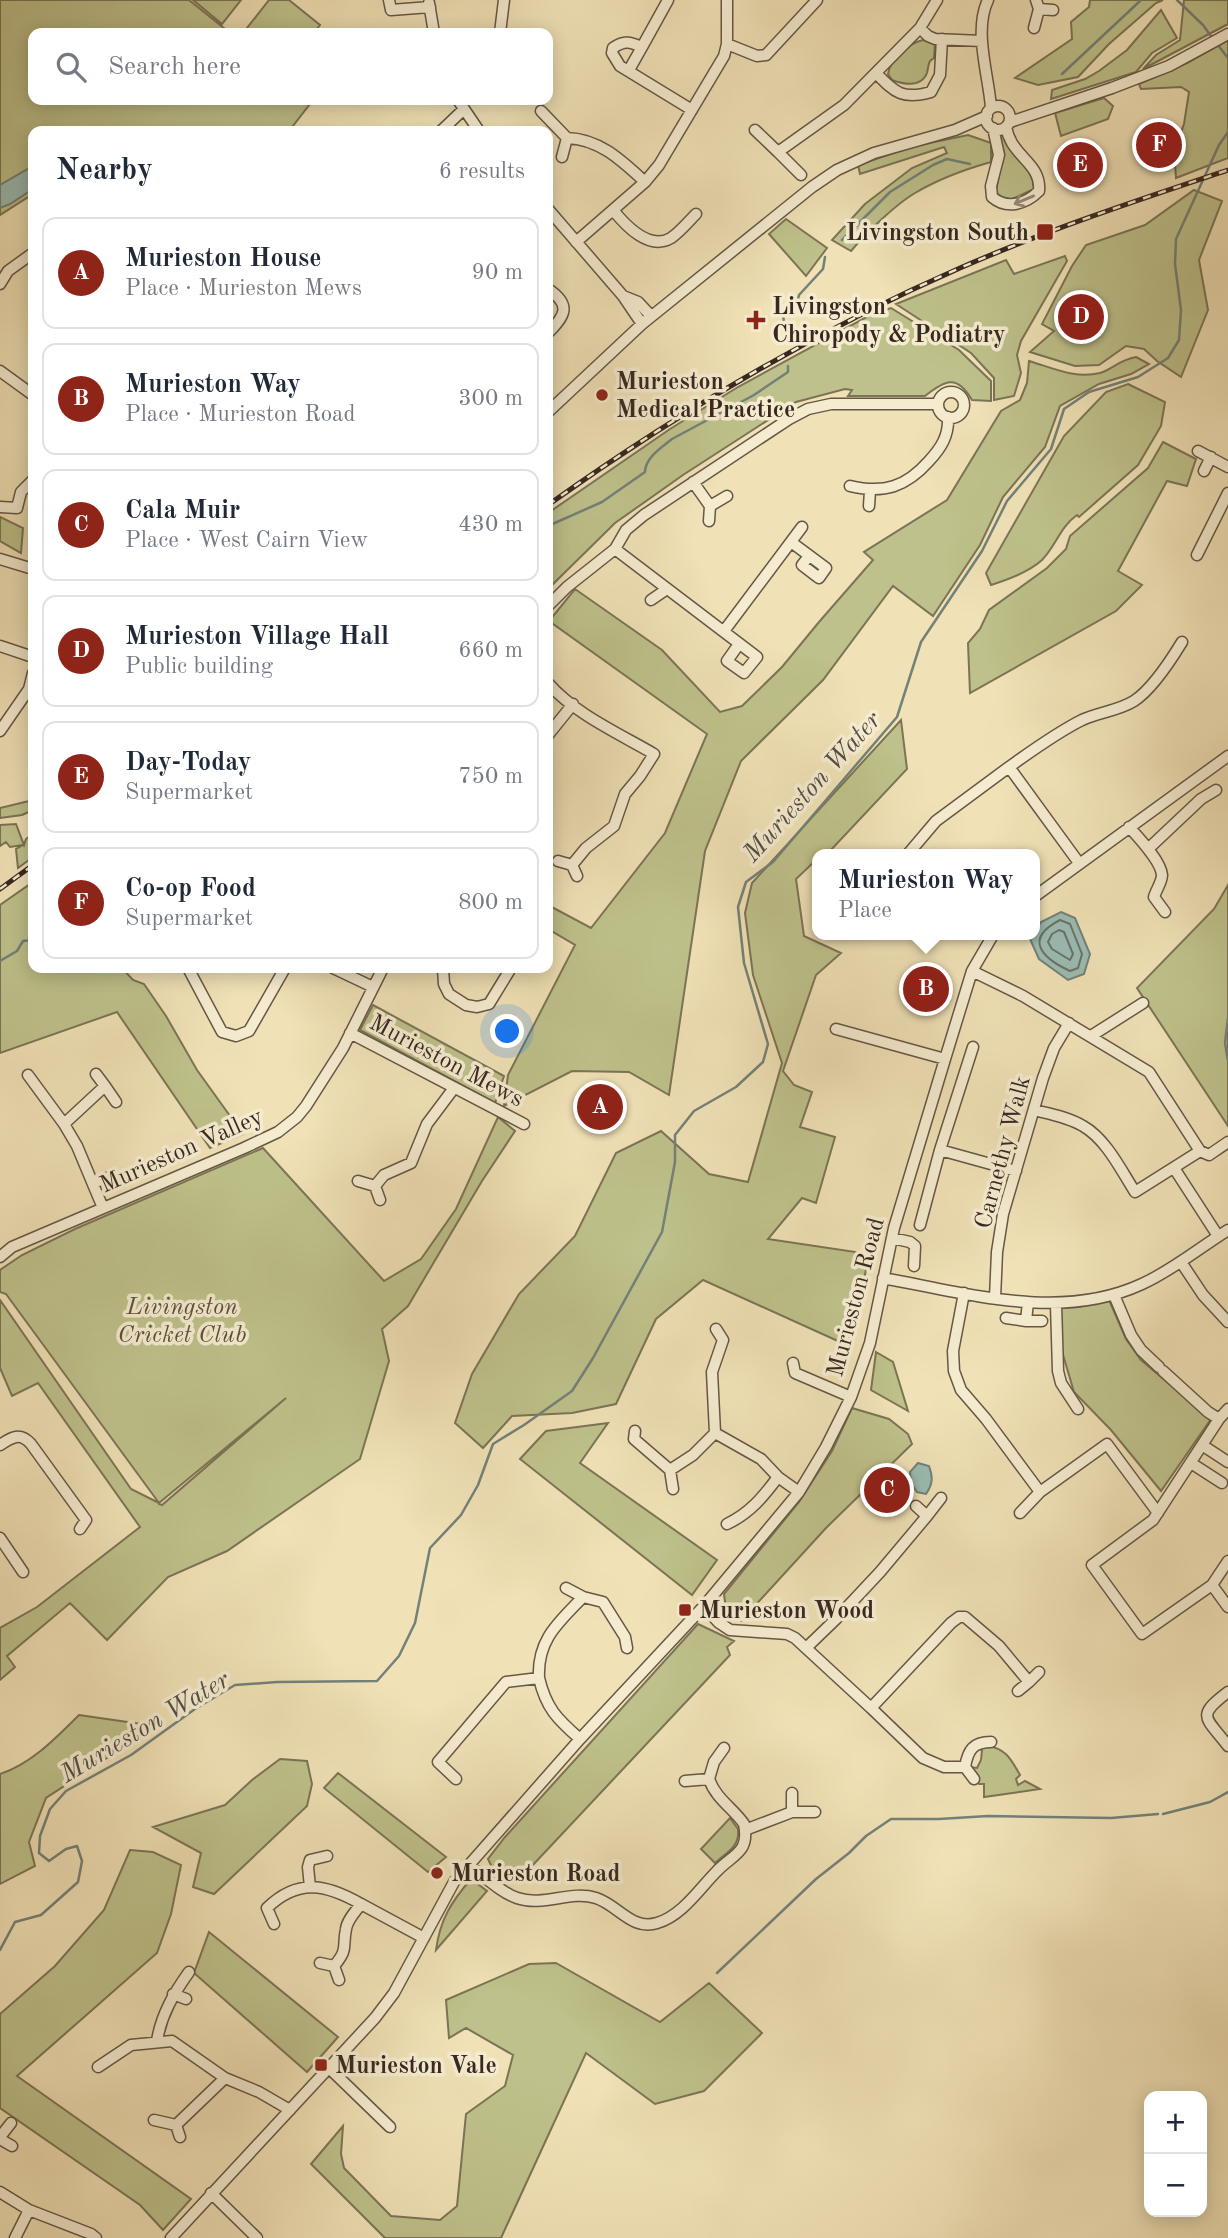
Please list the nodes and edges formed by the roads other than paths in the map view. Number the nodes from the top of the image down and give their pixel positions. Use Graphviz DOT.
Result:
graph roads {
  1 [pos="389,0"];
  2 [pos="505,0"];
  3 [pos="668,0"];
  4 [pos="727,0"];
  5 [pos="817,0"];
  6 [pos="937,0"];
  7 [pos="988,0"];
  8 [pos="429,3"];
  9 [pos="1037,4"];
  10 [pos="1053,10"];
  11 [pos="1034,27"];
  12 [pos="433,28"];
  13 [pos="501,28"];
  14 [pos="920,28"];
  15 [pos="1228,34"];
  16 [pos="942,39"];
  17 [pos="982,41"];
  18 [pos="727,44"];
  19 [pos="642,47"];
  20 [pos="629,71"];
  21 [pos="876,73"];
  22 [pos="461,105"];
  23 [pos="692,110"];
  24 [pos="541,111"];
  25 [pos="998,118"];
  26 [pos="445,126"];
  27 [pos="476,126"];
  28 [pos="755,130"];
  29 [pos="567,138"];
  30 [pos="778,152"];
  31 [pos="562,157"];
  32 [pos="801,175"];
  33 [pos="645,182"];
  34 [pos="613,211"];
  35 [pos="696,214"];
  36 [pos="553,215"];
  37 [pos="655,241"];
  38 [pos="576,242"];
  39 [pos="654,254"];
  40 [pos="28,257"];
  41 [pos="0,284"];
  42 [pos="553,293"];
  43 [pos="646,320"];
  44 [pos="553,328"];
  45 [pos="0,372"];
  46 [pos="28,387"];
  47 [pos="938,404"];
  48 [pos="553,407"];
  49 [pos="948,417"];
  50 [pos="1198,451"];
  51 [pos="1211,457"];
  52 [pos="1228,467"];
  53 [pos="1204,471"];
  54 [pos="693,482"];
  55 [pos="28,486"];
  56 [pos="850,486"];
  57 [pos="870,491"];
  58 [pos="1228,494"];
  59 [pos="727,496"];
  60 [pos="710,506"];
  61 [pos="869,506"];
  62 [pos="0,507"];
  63 [pos="17,508"];
  64 [pos="27,517"];
  65 [pos="709,522"];
  66 [pos="802,527"];
  67 [pos="791,542"];
  68 [pos="615,549"];
  69 [pos="1197,555"];
  70 [pos="809,556"];
  71 [pos="0,559"];
  72 [pos="28,567"];
  73 [pos="667,589"];
  74 [pos="652,600"];
  75 [pos="553,601"];
  76 [pos="724,631"];
  77 [pos="1182,642"];
  78 [pos="739,644"];
  79 [pos="0,646"];
  80 [pos="28,655"];
  81 [pos="553,686"];
  82 [pos="28,690"];
  83 [pos="573,704"];
  84 [pos="553,729"];
  85 [pos="0,731"];
  86 [pos="662,742"];
  87 [pos="654,754"];
  88 [pos="1228,756"];
  89 [pos="1009,768"];
  90 [pos="1216,790"];
  91 [pos="1129,827"];
  92 [pos="912,849"];
  93 [pos="1148,849"];
  94 [pos="558,861"];
  95 [pos="1079,863"];
  96 [pos="572,864"];
  97 [pos="577,876"];
  98 [pos="1040,892"];
  99 [pos="1165,912"];
  100 [pos="990,940"];
  101 [pos="972,971"];
  102 [pos="191,973"];
  103 [pos="282,973"];
  104 [pos="344,973"];
  105 [pos="380,973"];
  106 [pos="443,973"];
  107 [pos="504,973"];
  108 [pos="373,987"];
  109 [pos="1143,1003"];
  110 [pos="1069,1023"];
  111 [pos="350,1033"];
  112 [pos="842,1034"];
  113 [pos="1091,1036"];
  114 [pos="973,1047"];
  115 [pos="944,1059"];
  116 [pos="96,1074"];
  117 [pos="28,1075"];
  118 [pos="104,1086"];
  119 [pos="454,1088"];
  120 [pos="116,1101"];
  121 [pos="1034,1110"];
  122 [pos="64,1124"];
  123 [pos="524,1124"];
  124 [pos="1228,1142"];
  125 [pos="940,1150"];
  126 [pos="1200,1151"];
  127 [pos="174,1157"];
  128 [pos="1174,1168"];
  129 [pos="1016,1171"];
  130 [pos="358,1181"];
  131 [pos="93,1183"];
  132 [pos="375,1186"];
  133 [pos="380,1200"];
  134 [pos="103,1208"];
  135 [pos="920,1225"];
  136 [pos="1228,1230"];
  137 [pos="1218,1236"];
  138 [pos="892,1238"];
  139 [pos="1,1253"];
  140 [pos="1181,1262"];
  141 [pos="914,1266"];
  142 [pos="883,1278"];
  143 [pos="964,1293"];
  144 [pos="1114,1295"];
  145 [pos="995,1298"];
  146 [pos="1028,1303"];
  147 [pos="1056,1304"];
  148 [pos="1006,1318"];
  149 [pos="1026,1321"];
  150 [pos="1042,1321"];
  151 [pos="1228,1322"];
  152 [pos="716,1329"];
  153 [pos="700,1366"];
  154 [pos="792,1371"];
  155 [pos="712,1372"];
  156 [pos="851,1397"];
  157 [pos="1078,1409"];
  158 [pos="1228,1409"];
  159 [pos="1219,1419"];
  160 [pos="715,1433"];
  161 [pos="633,1438"];
  162 [pos="0,1445"];
  163 [pos="1202,1445"];
  164 [pos="1228,1462"];
  165 [pos="1191,1463"];
  166 [pos="670,1470"];
  167 [pos="778,1477"];
  168 [pos="1222,1483"];
  169 [pos="673,1489"];
  170 [pos="799,1492"];
  171 [pos="1040,1492"];
  172 [pos="941,1498"];
  173 [pos="916,1506"];
  174 [pos="1020,1513"];
  175 [pos="1158,1513"];
  176 [pos="927,1516"];
  177 [pos="727,1524"];
  178 [pos="80,1529"];
  179 [pos="0,1538"];
  180 [pos="10,1553"];
  181 [pos="0,1560"];
  182 [pos="1228,1560"];
  183 [pos="23,1572"];
  184 [pos="1212,1585"];
  185 [pos="566,1588"];
  186 [pos="583,1597"];
  187 [pos="704,1606"];
  188 [pos="1228,1607"];
  189 [pos="628,1640"];
  190 [pos="807,1647"];
  191 [pos="1039,1672"];
  192 [pos="539,1678"];
  193 [pos="1029,1682"];
  194 [pos="1018,1690"];
  195 [pos="1228,1692"];
  196 [pos="871,1708"];
  197 [pos="580,1739"];
  198 [pos="991,1742"];
  199 [pos="1228,1746"];
  200 [pos="724,1748"];
  201 [pos="429,1754"];
  202 [pos="438,1762"];
  203 [pos="965,1767"];
  204 [pos="456,1779"];
  205 [pos="709,1779"];
  206 [pos="974,1779"];
  207 [pos="685,1781"];
  208 [pos="792,1793"];
  209 [pos="792,1812"];
  210 [pos="815,1812"];
  211 [pos="745,1830"];
  212 [pos="327,1856"];
  213 [pos="469,1865"];
  214 [pos="310,1887"];
  215 [pos="361,1904"];
  216 [pos="255,1905"];
  217 [pos="267,1908"];
  218 [pos="274,1924"];
  219 [pos="424,1937"];
  220 [pos="320,1963"];
  221 [pos="334,1966"];
  222 [pos="189,1972"];
  223 [pos="340,1980"];
  224 [pos="173,1994"];
  225 [pos="186,1999"];
  226 [pos="157,2041"];
  227 [pos="97,2067"];
  228 [pos="329,2067"];
  229 [pos="225,2078"];
  230 [pos="290,2110"];
  231 [pos="154,2120"];
  232 [pos="11,2123"];
  233 [pos="176,2125"];
  234 [pos="390,2127"];
  235 [pos="180,2137"];
  236 [pos="0,2138"];
  237 [pos="12,2146"];
  238 [pos="0,2192"];
  239 [pos="211,2193"];
  240 [pos="29,2210"];
  241 [pos="15,2238"];
  242 [pos="96,2238"];
  243 [pos="171,2238"];
  244 [pos="257,2238"];
  1 -- 8 [label="street"];
  2 -- 13 [label="street"];
  3 -- 19 [label="street"];
  4 -- 18 [label="street"];
  5 -- 18 [label="street"];
  6 -- 14 [label="street"];
  7 -- 17 [label="street"];
  8 -- 12 [label="street"];
  9 -- 10 [label="street"];
  9 -- 11 [label="street"];
  14 -- 16 [label="street"];
  14 -- 21 [label="street"];
  15 -- 25 [label="street"];
  16 -- 17 [label="street"];
  16 -- 21 [label="street"];
  17 -- 25 [label="street"];
  18 -- 23 [label="street"];
  19 -- 20 [label="street"];
  19 -- 20 [label="street"];
  20 -- 23 [label="street"];
  21 -- 30 [label="street"];
  22 -- 26 [label="street"];
  22 -- 27 [label="street"];
  23 -- 33 [label="street"];
  24 -- 29 [label="street"];
  25 -- 25 [label="street, one-way"];
  25 -- 43 [label="street"];
  28 -- 30 [label="street"];
  29 -- 31 [label="street"];
  29 -- 33 [label="street"];
  30 -- 32 [label="street"];
  33 -- 34 [label="street"];
  34 -- 37 [label="street"];
  34 -- 38 [label="street"];
  35 -- 37 [label="street"];
  36 -- 38 [label="street"];
  37 -- 39 [label="street"];
  38 -- 43 [label="street"];
  40 -- 41 [label="street"];
  42 -- 44 [label="street"];
  43 -- 48 [label="street"];
  45 -- 46 [label="street"];
  47 -- 49 [label="street"];
  47 -- 49 [label="street"];
  47 -- 54 [label="street"];
  49 -- 57 [label="street"];
  50 -- 51 [label="street"];
  51 -- 52 [label="street"];
  51 -- 53 [label="street"];
  54 -- 60 [label="street"];
  54 -- 68 [label="street"];
  55 -- 63 [label="street"];
  56 -- 57 [label="street"];
  57 -- 61 [label="street"];
  58 -- 69 [label="street"];
  59 -- 60 [label="street"];
  60 -- 65 [label="street"];
  62 -- 63 [label="street"];
  63 -- 64 [label="street"];
  66 -- 67 [label="street"];
  67 -- 70 [label="street"];
  67 -- 76 [label="street"];
  68 -- 73 [label="street"];
  68 -- 75 [label="street"];
  71 -- 72 [label="street"];
  73 -- 74 [label="street"];
  73 -- 76 [label="street"];
  76 -- 78 [label="street"];
  77 -- 89 [label="street"];
  79 -- 80 [label="street"];
  81 -- 83 [label="street"];
  82 -- 85 [label="street"];
  83 -- 84 [label="street"];
  83 -- 87 [label="street"];
  86 -- 87 [label="street"];
  87 -- 96 [label="street"];
  88 -- 91 [label="street"];
  89 -- 92 [label="street"];
  89 -- 95 [label="street"];
  90 -- 93 [label="street"];
  91 -- 93 [label="street"];
  91 -- 95 [label="street"];
  93 -- 99 [label="street"];
  94 -- 96 [label="street"];
  95 -- 98 [label="street"];
  96 -- 97 [label="street"];
  100 -- 101 [label="street, Murieston Road"];
  101 -- 110 [label="street"];
  101 -- 115 [label="street, Murieston Road"];
  102 -- 103 [label="street"];
  104 -- 108 [label="street"];
  105 -- 108 [label="street, Murieston Valley"];
  106 -- 107 [label="street"];
  108 -- 111 [label="street, Murieston Valley"];
  109 -- 113 [label="street"];
  110 -- 113 [label="street"];
  110 -- 121 [label="street, Carnethy Walk"];
  111 -- 119 [label="street, Murieston Mews"];
  111 -- 134 [label="street, Murieston Valley"];
  112 -- 115 [label="street"];
  113 -- 126 [label="street"];
  114 -- 125 [label="street"];
  115 -- 138 [label="street, Murieston Road"];
  116 -- 118 [label="street"];
  117 -- 122 [label="street"];
  118 -- 120 [label="street"];
  118 -- 122 [label="street"];
  119 -- 123 [label="street, Murieston Mews"];
  119 -- 132 [label="street"];
  121 -- 128 [label="street"];
  121 -- 129 [label="street, Carnethy Walk"];
  122 -- 131 [label="street"];
  124 -- 126 [label="street"];
  125 -- 129 [label="street"];
  125 -- 135 [label="street"];
  126 -- 128 [label="street"];
  127 -- 131 [label="street"];
  128 -- 137 [label="street"];
  129 -- 145 [label="street, Carnethy Walk"];
  130 -- 132 [label="street"];
  131 -- 134 [label="street"];
  132 -- 133 [label="street"];
  134 -- 139 [label="street, Murieston Valley"];
  136 -- 137 [label="street"];
  137 -- 140 [label="street"];
  138 -- 141 [label="street"];
  138 -- 142 [label="street, Murieston Road"];
  140 -- 144 [label="street"];
  140 -- 151 [label="street"];
  142 -- 143 [label="street"];
  142 -- 156 [label="street, Murieston Road"];
  143 -- 145 [label="street"];
  143 -- 171 [label="street"];
  144 -- 147 [label="street"];
  144 -- 159 [label="street"];
  145 -- 146 [label="street"];
  146 -- 147 [label="street"];
  146 -- 149 [label="street"];
  147 -- 157 [label="street"];
  148 -- 149 [label="street"];
  149 -- 150 [label="street"];
  152 -- 155 [label="street"];
  153 -- 155 [label="street"];
  154 -- 156 [label="street"];
  155 -- 160 [label="street"];
  156 -- 170 [label="street, Murieston Road"];
  158 -- 159 [label="street"];
  159 -- 163 [label="street"];
  160 -- 166 [label="street"];
  160 -- 167 [label="street"];
  161 -- 166 [label="street"];
  162 -- 178 [label="street"];
  163 -- 164 [label="street"];
  163 -- 165 [label="street"];
  165 -- 168 [label="street"];
  165 -- 175 [label="street"];
  166 -- 169 [label="street"];
  167 -- 170 [label="street"];
  167 -- 177 [label="street"];
  170 -- 187 [label="street, Murieston Road"];
  171 -- 174 [label="street"];
  171 -- 175 [label="street"];
  172 -- 176 [label="street"];
  173 -- 176 [label="street"];
  175 -- 184 [label="street"];
  176 -- 190 [label="street"];
  179 -- 180 [label="street"];
  180 -- 181 [label="street"];
  180 -- 183 [label="street"];
  182 -- 184 [label="street"];
  184 -- 188 [label="street"];
  185 -- 186 [label="street"];
  186 -- 189 [label="street"];
  186 -- 192 [label="street"];
  187 -- 190 [label="street"];
  187 -- 197 [label="street, Murieston Road"];
  190 -- 196 [label="street"];
  191 -- 193 [label="street"];
  192 -- 197 [label="street"];
  192 -- 202 [label="street"];
  193 -- 194 [label="street"];
  193 -- 196 [label="street"];
  195 -- 199 [label="street"];
  196 -- 203 [label="street"];
  197 -- 213 [label="street, Murieston Road"];
  198 -- 203 [label="street"];
  200 -- 205 [label="street"];
  201 -- 202 [label="street"];
  202 -- 204 [label="street"];
  203 -- 206 [label="street"];
  205 -- 207 [label="street"];
  205 -- 211 [label="street"];
  208 -- 209 [label="street"];
  209 -- 210 [label="street"];
  209 -- 211 [label="street"];
  211 -- 213 [label="street"];
  212 -- 214 [label="street"];
  213 -- 219 [label="street, Murieston Road"];
  214 -- 215 [label="street"];
  214 -- 217 [label="street"];
  215 -- 219 [label="street"];
  215 -- 221 [label="street"];
  216 -- 217 [label="street"];
  217 -- 218 [label="street"];
  219 -- 228 [label="street, Murieston Road"];
  220 -- 221 [label="street"];
  221 -- 223 [label="street"];
  222 -- 224 [label="street"];
  224 -- 225 [label="street"];
  224 -- 226 [label="street"];
  226 -- 227 [label="street"];
  226 -- 229 [label="street"];
  228 -- 230 [label="street, Murieston Road"];
  228 -- 234 [label="street"];
  229 -- 230 [label="street"];
  229 -- 233 [label="street"];
  230 -- 239 [label="street, Murieston Road"];
  231 -- 233 [label="street"];
  232 -- 236 [label="street"];
  233 -- 235 [label="street"];
  236 -- 237 [label="street"];
  238 -- 240 [label="street"];
  239 -- 243 [label="street, Murieston Road"];
  239 -- 244 [label="street"];
  240 -- 241 [label="street"];
  240 -- 242 [label="street"];
}
